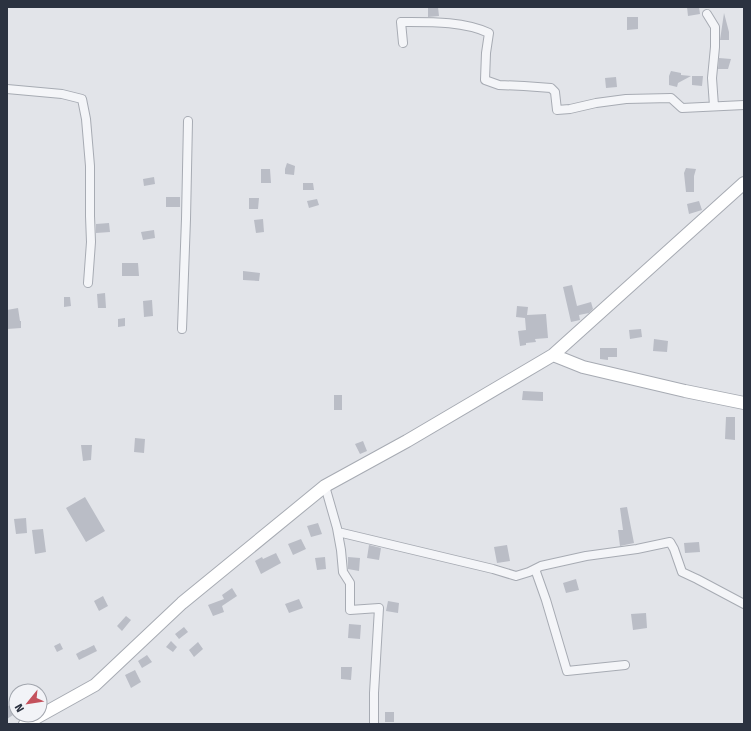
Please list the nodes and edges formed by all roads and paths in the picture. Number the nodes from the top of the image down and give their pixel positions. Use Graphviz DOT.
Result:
graph roads {
  1 [pos="707,14"];
  2 [pos="403,43"];
  3 [pos="7,89"];
  4 [pos="744,105"];
  5 [pos="714,106"];
  6 [pos="188,121"];
  7 [pos="744,183"];
  8 [pos="88,283"];
  9 [pos="182,329"];
  10 [pos="553,355"];
  11 [pos="744,403"];
  12 [pos="325,486"];
  13 [pos="338,532"];
  14 [pos="535,569"];
  15 [pos="744,604"];
  16 [pos="625,665"];
  17 [pos="26,724"];
  18 [pos="374,724"];
  1 -- 5 [label="street"];
  2 -- 5 [label="street"];
  3 -- 8 [label="street"];
  4 -- 5 [label="street"];
  6 -- 9 [label="street"];
  7 -- 10 [label="street"];
  10 -- 11 [label="street"];
  10 -- 12 [label="street"];
  12 -- 13 [label="street"];
  12 -- 17 [label="street"];
  13 -- 14 [label="street"];
  13 -- 18 [label="street"];
  14 -- 15 [label="street"];
  14 -- 16 [label="street"];
}
